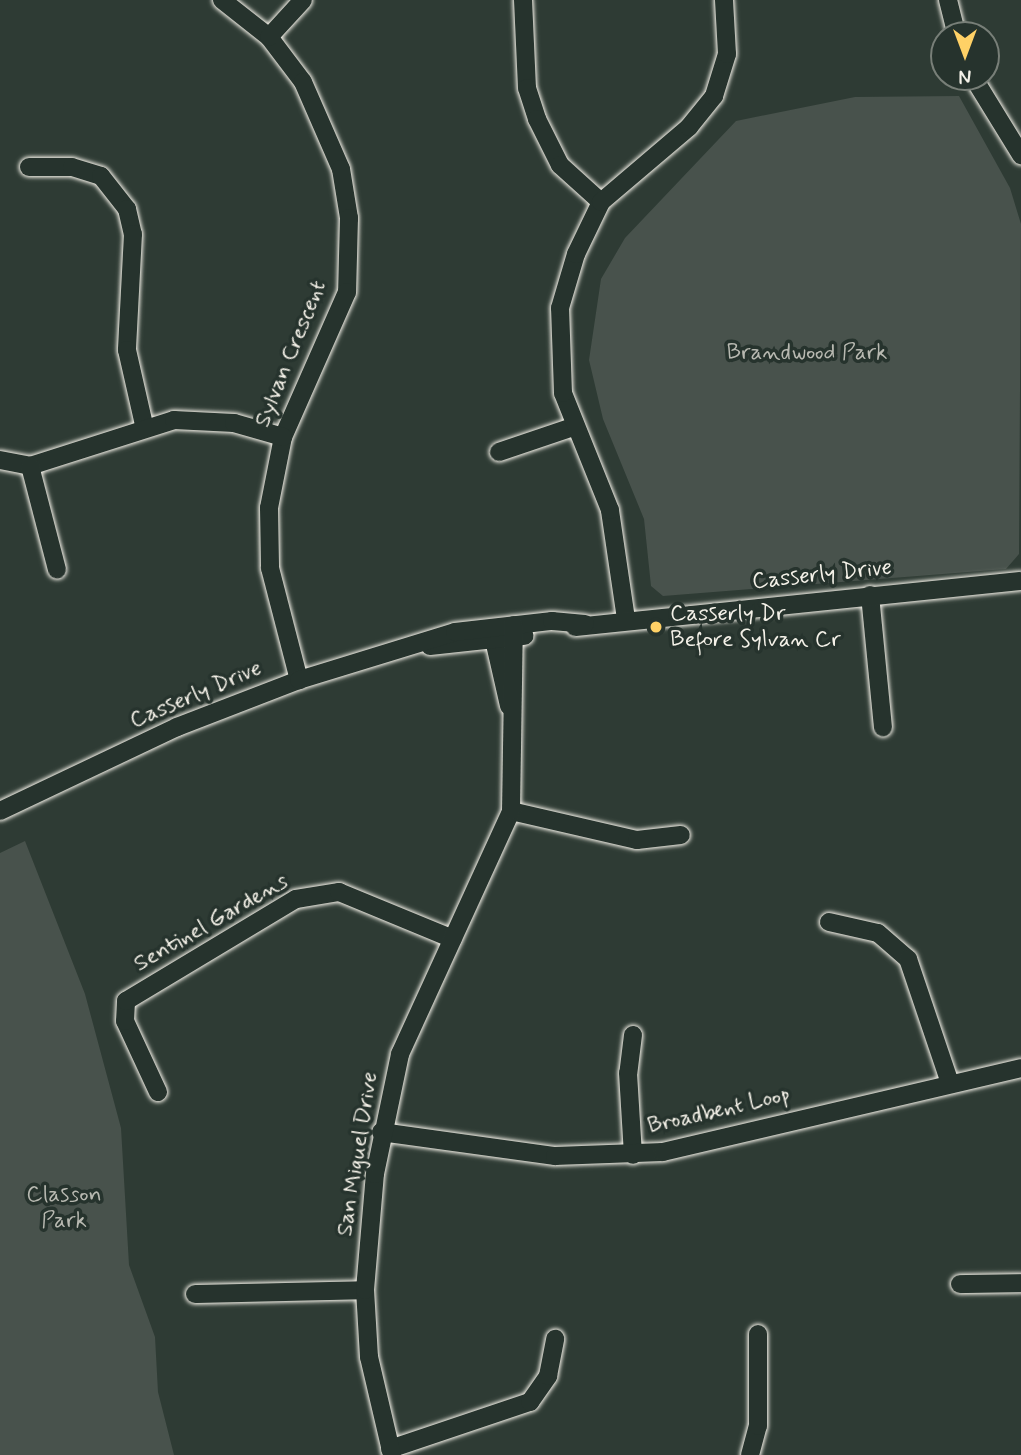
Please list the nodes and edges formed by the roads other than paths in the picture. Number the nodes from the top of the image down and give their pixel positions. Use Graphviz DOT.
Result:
graph roads {
  1 [pos="222,0"];
  2 [pos="303,0"];
  3 [pos="523,0"];
  4 [pos="724,0"];
  5 [pos="948,0"];
  6 [pos="953,21"];
  7 [pos="269,37"];
  8 [pos="982,91"];
  9 [pos="1021,155"];
  10 [pos="29,167"];
  11 [pos="601,202"];
  12 [pos="145,425"];
  13 [pos="573,427"];
  14 [pos="283,437"];
  15 [pos="499,452"];
  16 [pos="0,460"];
  17 [pos="30,466"];
  18 [pos="57,570"];
  19 [pos="1021,581"];
  20 [pos="870,595"];
  21 [pos="626,619"];
  22 [pos="515,631"];
  23 [pos="492,634"];
  24 [pos="299,680"];
  25 [pos="511,713"];
  26 [pos="883,727"];
  27 [pos="0,811"];
  28 [pos="510,811"];
  29 [pos="681,835"];
  30 [pos="829,922"];
  31 [pos="453,939"];
  32 [pos="633,1035"];
  33 [pos="1021,1068"];
  34 [pos="949,1080"];
  35 [pos="158,1092"];
  36 [pos="382,1132"];
  37 [pos="633,1155"];
  38 [pos="1021,1283"];
  39 [pos="960,1284"];
  40 [pos="365,1290"];
  41 [pos="195,1294"];
  42 [pos="758,1334"];
  43 [pos="555,1339"];
  44 [pos="391,1452"];
  45 [pos="750,1455"];
  1 -- 7 [label="street, Sylvan Crescent"];
  2 -- 7 [label="street"];
  3 -- 11 [label="street"];
  4 -- 11 [label="street"];
  5 -- 6 [label="street"];
  7 -- 14 [label="street, Sylvan Crescent"];
  8 -- 9 [label="street"];
  10 -- 12 [label="street"];
  11 -- 13 [label="street"];
  12 -- 14 [label="street"];
  12 -- 17 [label="street"];
  13 -- 15 [label="street"];
  13 -- 21 [label="street"];
  14 -- 24 [label="street, Sylvan Crescent"];
  16 -- 17 [label="street"];
  17 -- 18 [label="street"];
  19 -- 20 [label="street, Casserly Drive"];
  20 -- 21 [label="street, Casserly Drive"];
  20 -- 26 [label="street"];
  21 -- 22 [label="street, Casserly Drive"];
  22 -- 23 [label="street, Casserly Drive"];
  22 -- 25 [label="street, San Miguel Drive"];
  23 -- 24 [label="street, Casserly Drive"];
  23 -- 25 [label="street, San Miguel Drive"];
  24 -- 27 [label="street, Casserly Drive"];
  25 -- 28 [label="street, San Miguel Drive"];
  28 -- 29 [label="street"];
  28 -- 31 [label="street, San Miguel Drive"];
  30 -- 34 [label="street"];
  31 -- 35 [label="street, Sentinel Gardens"];
  31 -- 36 [label="street, San Miguel Drive"];
  32 -- 37 [label="street"];
  33 -- 34 [label="street, Broadbent Loop"];
  34 -- 37 [label="street, Broadbent Loop"];
  36 -- 37 [label="street, Broadbent Loop"];
  36 -- 40 [label="street, San Miguel Drive"];
  38 -- 39 [label="street"];
  40 -- 41 [label="street"];
  40 -- 44 [label="street, San Miguel Drive"];
  42 -- 45 [label="street"];
  43 -- 44 [label="street"];
}
